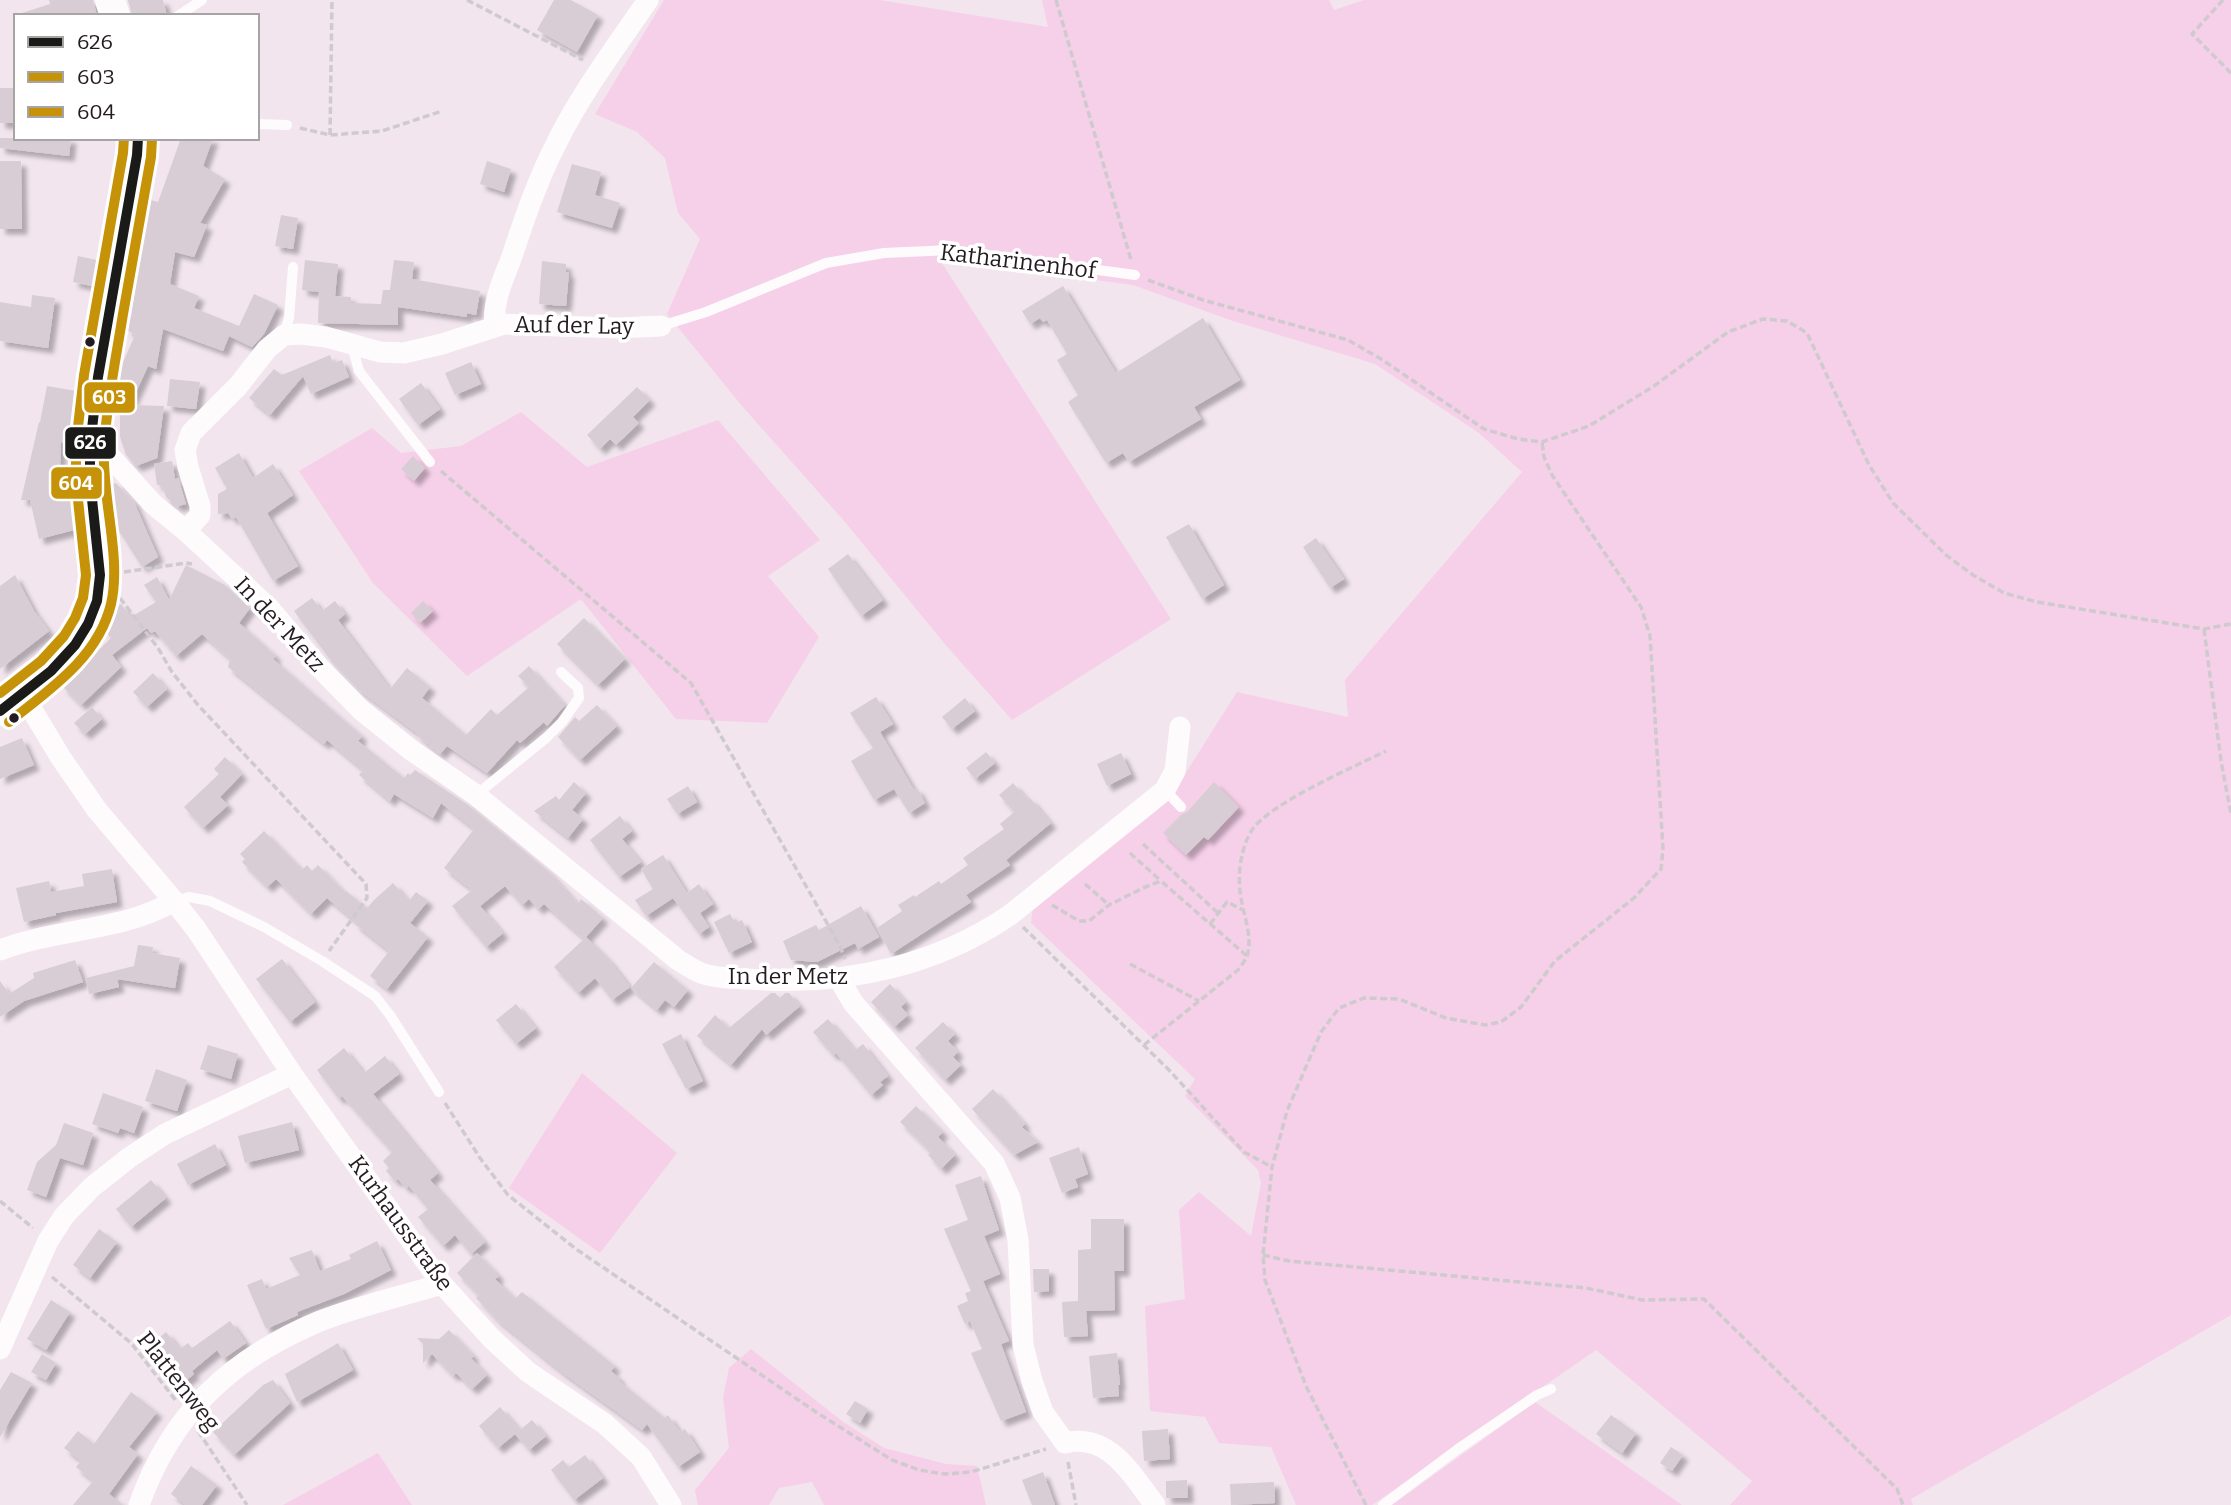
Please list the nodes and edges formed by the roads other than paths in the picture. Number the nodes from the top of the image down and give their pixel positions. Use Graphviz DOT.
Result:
graph roads {
  1 [pos="202,0"];
  2 [pos="648,0"];
  3 [pos="181,14"];
  4 [pos="259,124"];
  5 [pos="287,125"];
  6 [pos="138,140"];
  7 [pos="293,267"];
  8 [pos="1135,275"];
  9 [pos="495,326"];
  10 [pos="661,326"];
  11 [pos="284,335"];
  12 [pos="352,346"];
  13 [pos="90,446"];
  14 [pos="430,462"];
  15 [pos="186,531"];
  16 [pos="561,672"];
  17 [pos="11,703"];
  18 [pos="1180,727"];
  19 [pos="1165,790"];
  20 [pos="476,795"];
  21 [pos="1181,807"];
  22 [pos="174,901"];
  23 [pos="0,950"];
  24 [pos="845,978"];
  25 [pos="292,1074"];
  26 [pos="439,1092"];
  27 [pos="442,1284"];
  28 [pos="0,1349"];
  29 [pos="1551,1389"];
  30 [pos="139,1505"];
  31 [pos="671,1505"];
  32 [pos="1155,1505"];
  33 [pos="1383,1505"];
  1 -- 3 [label="lane"];
  2 -- 9 [label="street"];
  4 -- 5 [label="lane"];
  6 -- 13 [label="main road"];
  7 -- 11 [label="lane"];
  8 -- 10 [label="lane, Katharinenhof"];
  9 -- 10 [label="street, Auf der Lay"];
  9 -- 12 [label="street, Auf der Lay"];
  11 -- 12 [label="street, Auf der Lay"];
  11 -- 15 [label="street"];
  12 -- 14 [label="lane"];
  13 -- 15 [label="street, In der Metz"];
  13 -- 17 [label="main road"];
  15 -- 20 [label="street, In der Metz"];
  16 -- 20 [label="lane"];
  17 -- 22 [label="street, Kurhausstraße"];
  18 -- 19 [label="street"];
  19 -- 21 [label="lane"];
  19 -- 24 [label="street, In der Metz"];
  20 -- 24 [label="street, In der Metz"];
  22 -- 23 [label="street"];
  22 -- 25 [label="street, Kurhausstraße"];
  22 -- 26 [label="lane"];
  24 -- 32 [label="street"];
  25 -- 27 [label="street, Kurhausstraße"];
  25 -- 28 [label="street"];
  27 -- 30 [label="street"];
  27 -- 31 [label="street, Kurhausstraße"];
  29 -- 33 [label="lane"];
}
